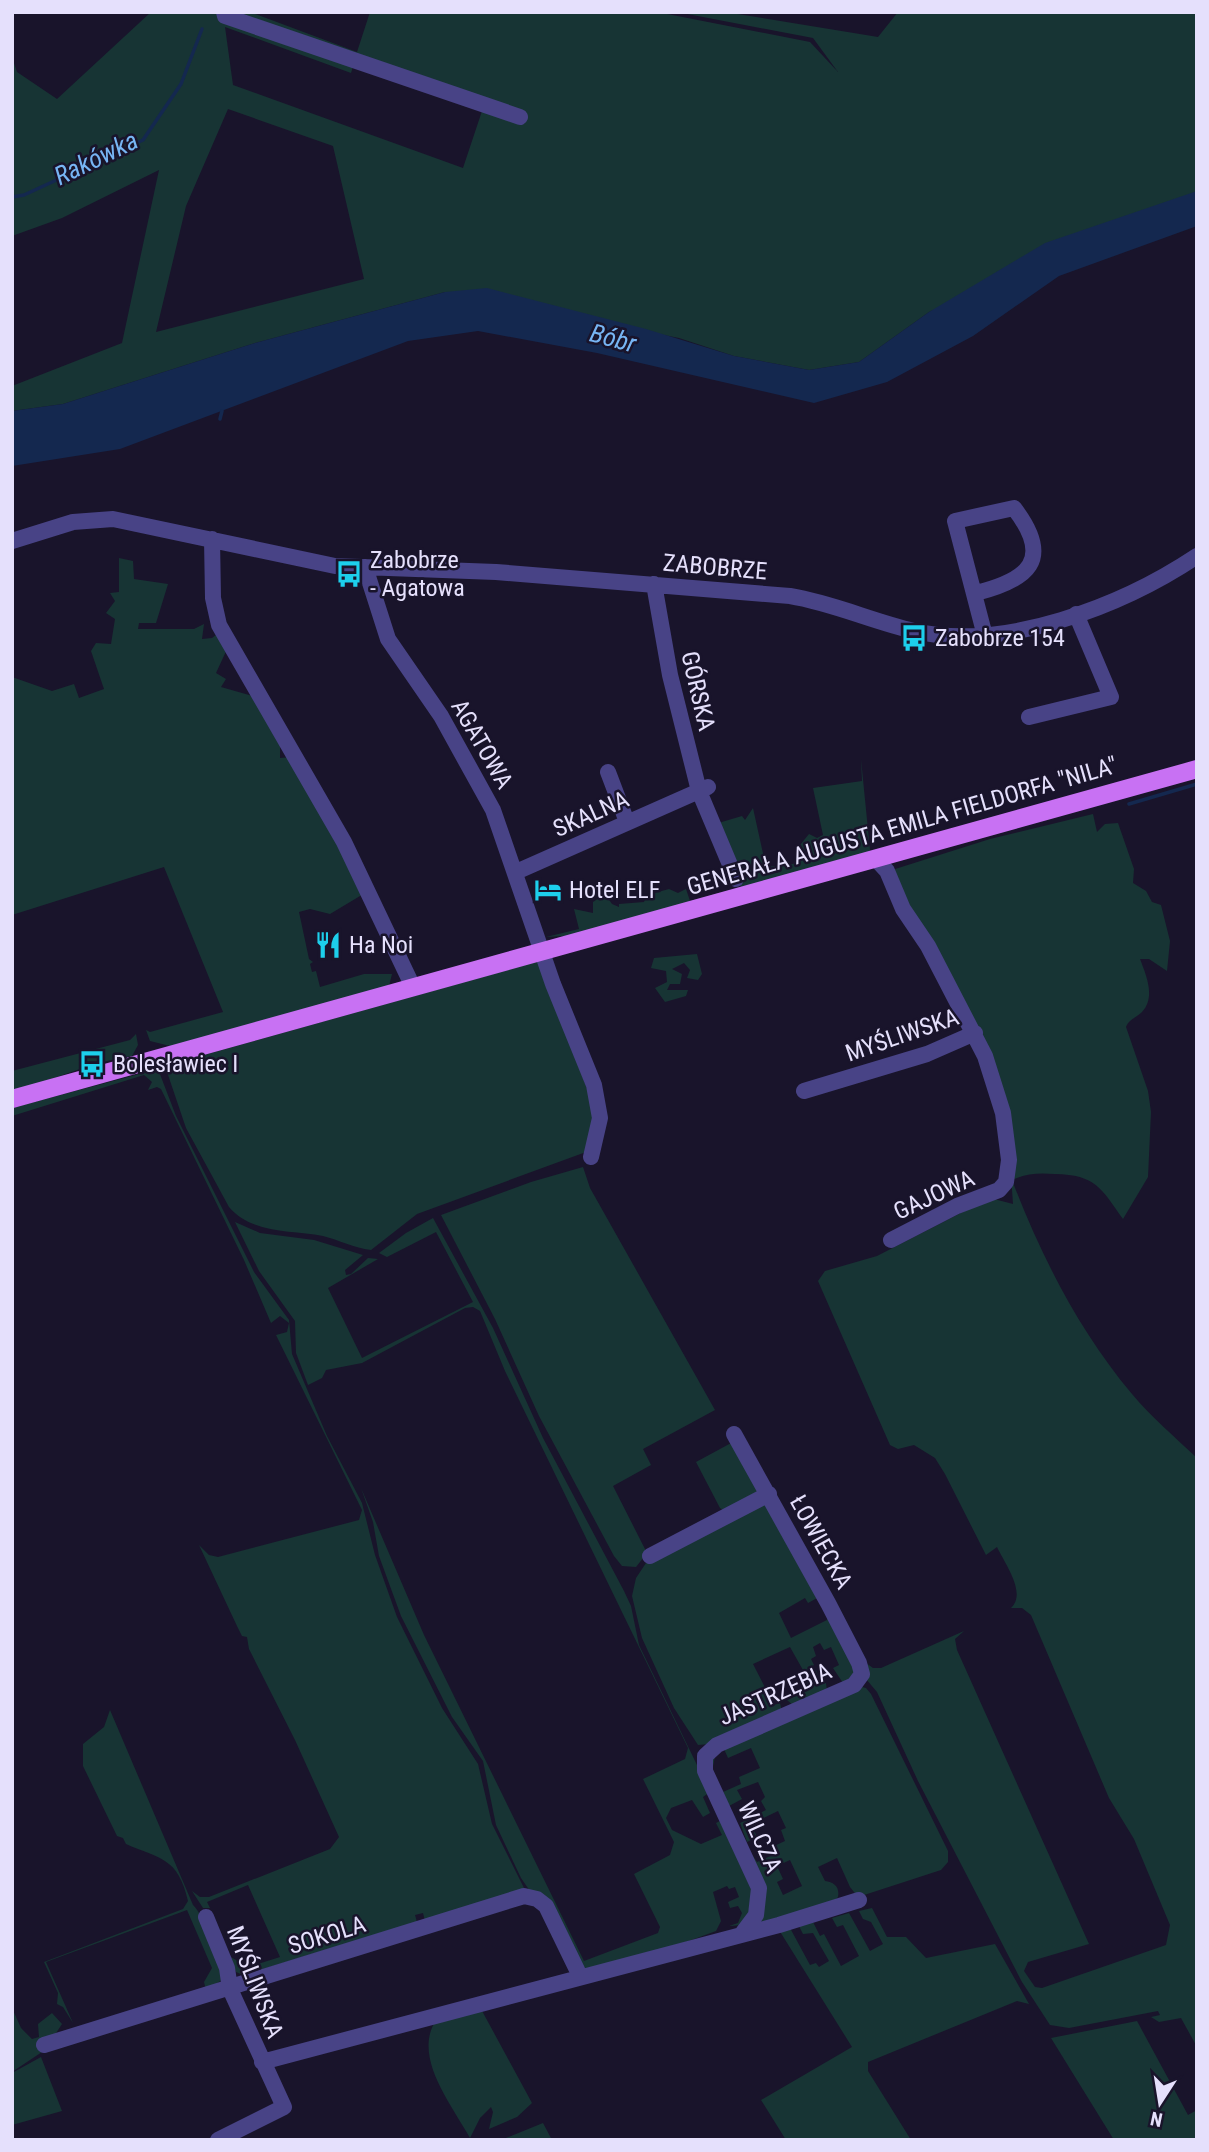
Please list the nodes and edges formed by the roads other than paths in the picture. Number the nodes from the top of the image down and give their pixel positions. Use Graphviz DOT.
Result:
graph roads {
  1 [pos="224,12"];
  2 [pos="520,117"];
  3 [pos="212,539"];
  4 [pos="12,541"];
  5 [pos="1197,556"];
  6 [pos="365,567"];
  7 [pos="654,584"];
  8 [pos="976,593"];
  9 [pos="1076,614"];
  10 [pos="985,636"];
  11 [pos="1029,717"];
  12 [pos="1197,769"];
  13 [pos="608,772"];
  14 [pos="704,789"];
  15 [pos="627,822"];
  16 [pos="876,859"];
  17 [pos="516,872"];
  18 [pos="736,879"];
  19 [pos="544,951"];
  20 [pos="413,987"];
  21 [pos="975,1033"];
  22 [pos="804,1091"];
  23 [pos="12,1098"];
  24 [pos="591,1157"];
  25 [pos="997,1191"];
  26 [pos="891,1240"];
  27 [pos="734,1434"];
  28 [pos="769,1494"];
  29 [pos="650,1556"];
  30 [pos="862,1674"];
  31 [pos="705,1756"];
  32 [pos="859,1900"];
  33 [pos="206,1917"];
  34 [pos="741,1935"];
  35 [pos="581,1976"];
  36 [pos="230,1989"];
  37 [pos="44,2045"];
  38 [pos="262,2062"];
  39 [pos="218,2140"];
  1 -- 2 [label="street"];
  3 -- 4 [label="street, ZABOBRZE"];
  3 -- 6 [label="street, ZABOBRZE"];
  3 -- 20 [label="street"];
  5 -- 9 [label="street, ZABOBRZE"];
  6 -- 7 [label="street, ZABOBRZE"];
  6 -- 17 [label="street, AGATOWA"];
  7 -- 10 [label="street, ZABOBRZE"];
  7 -- 14 [label="street, GÓRSKA"];
  8 -- 8 [label="street"];
  8 -- 10 [label="street"];
  9 -- 10 [label="street, ZABOBRZE"];
  9 -- 11 [label="street"];
  12 -- 16 [label="main road, GENERAŁA AUGUSTA EMILA FIELDORFA \"NILA\""];
  13 -- 15 [label="street"];
  14 -- 15 [label="street, SKALNA"];
  14 -- 18 [label="street, GÓRSKA"];
  15 -- 17 [label="street, SKALNA"];
  16 -- 19 [label="main road, GENERAŁA AUGUSTA EMILA FIELDORFA \"NILA\""];
  16 -- 21 [label="street"];
  17 -- 19 [label="street, AGATOWA"];
  19 -- 20 [label="main road, GENERAŁA AUGUSTA EMILA FIELDORFA \"NILA\""];
  19 -- 24 [label="street, AGATOWA"];
  20 -- 23 [label="main road, GENERAŁA AUGUSTA EMILA FIELDORFA \"NILA\""];
  21 -- 22 [label="street, MYŚLIWSKA"];
  21 -- 25 [label="street, MYŚLIWSKA"];
  25 -- 26 [label="street, GAJOWA"];
  27 -- 28 [label="street, ŁOWIECKA"];
  28 -- 29 [label="street"];
  28 -- 30 [label="street, ŁOWIECKA"];
  30 -- 31 [label="street, JASTRZĘBIA"];
  31 -- 34 [label="street, WILCZA"];
  32 -- 34 [label="street"];
  33 -- 36 [label="street, MYŚLIWSKA"];
  34 -- 35 [label="street"];
  35 -- 36 [label="street, SOKOLA"];
  35 -- 38 [label="street"];
  36 -- 37 [label="street, SOKOLA"];
  36 -- 38 [label="street, MYŚLIWSKA"];
  38 -- 39 [label="street, MYŚLIWSKA"];
}
